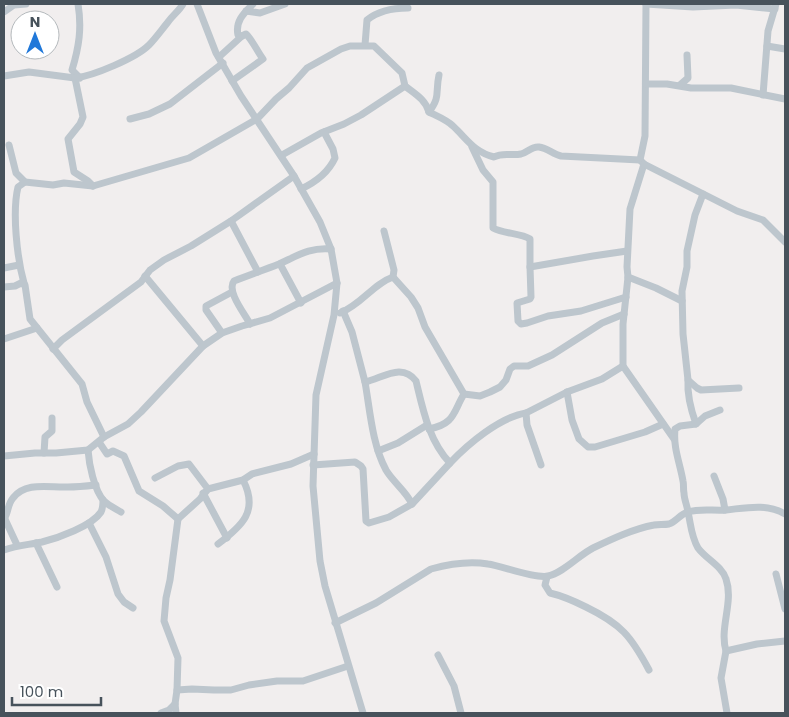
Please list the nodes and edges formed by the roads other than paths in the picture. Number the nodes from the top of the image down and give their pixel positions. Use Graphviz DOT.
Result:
graph roads {
  1 [pos="26,4"];
  2 [pos="78,4"];
  3 [pos="183,4"];
  4 [pos="197,4"];
  5 [pos="252,4"];
  6 [pos="285,4"];
  7 [pos="646,4"];
  8 [pos="775,6"];
  9 [pos="408,8"];
  10 [pos="246,11"];
  11 [pos="4,12"];
  12 [pos="242,36"];
  13 [pos="365,45"];
  14 [pos="768,46"];
  15 [pos="785,49"];
  16 [pos="687,55"];
  17 [pos="221,60"];
  18 [pos="439,75"];
  19 [pos="4,76"];
  20 [pos="78,78"];
  21 [pos="232,80"];
  22 [pos="646,84"];
  23 [pos="680,85"];
  24 [pos="405,86"];
  25 [pos="763,95"];
  26 [pos="785,99"];
  27 [pos="429,112"];
  28 [pos="130,119"];
  29 [pos="257,119"];
  30 [pos="324,132"];
  31 [pos="9,145"];
  32 [pos="472,147"];
  33 [pos="282,156"];
  34 [pos="642,162"];
  35 [pos="294,176"];
  36 [pos="25,182"];
  37 [pos="93,186"];
  38 [pos="302,189"];
  39 [pos="703,194"];
  40 [pos="231,221"];
  41 [pos="384,232"];
  42 [pos="785,242"];
  43 [pos="331,248"];
  44 [pos="627,252"];
  45 [pos="280,264"];
  46 [pos="19,265"];
  47 [pos="530,267"];
  48 [pos="4,268"];
  49 [pos="258,272"];
  50 [pos="145,276"];
  51 [pos="393,277"];
  52 [pos="628,277"];
  53 [pos="24,283"];
  54 [pos="337,284"];
  55 [pos="4,287"];
  56 [pos="232,292"];
  57 [pos="626,297"];
  58 [pos="682,302"];
  59 [pos="301,303"];
  60 [pos="343,311"];
  61 [pos="624,314"];
  62 [pos="334,315"];
  63 [pos="250,324"];
  64 [pos="37,328"];
  65 [pos="222,333"];
  66 [pos="4,339"];
  67 [pos="203,346"];
  68 [pos="53,349"];
  69 [pos="623,366"];
  70 [pos="688,380"];
  71 [pos="365,382"];
  72 [pos="739,388"];
  73 [pos="567,392"];
  74 [pos="464,394"];
  75 [pos="720,410"];
  76 [pos="526,414"];
  77 [pos="52,418"];
  78 [pos="663,424"];
  79 [pos="696,424"];
  80 [pos="428,427"];
  81 [pos="674,438"];
  82 [pos="102,440"];
  83 [pos="88,450"];
  84 [pos="378,452"];
  85 [pos="44,453"];
  86 [pos="314,454"];
  87 [pos="4,456"];
  88 [pos="450,463"];
  89 [pos="313,465"];
  90 [pos="541,465"];
  91 [pos="714,476"];
  92 [pos="155,478"];
  93 [pos="243,480"];
  94 [pos="96,485"];
  95 [pos="205,491"];
  96 [pos="103,500"];
  97 [pos="412,504"];
  98 [pos="725,510"];
  99 [pos="121,512"];
  100 [pos="688,512"];
  101 [pos="785,514"];
  102 [pos="4,518"];
  103 [pos="178,518"];
  104 [pos="89,523"];
  105 [pos="227,538"];
  106 [pos="36,543"];
  107 [pos="218,544"];
  108 [pos="17,545"];
  109 [pos="4,550"];
  110 [pos="776,574"];
  111 [pos="546,577"];
  112 [pos="57,587"];
  113 [pos="785,605"];
  114 [pos="134,608"];
  115 [pos="335,623"];
  116 [pos="785,641"];
  117 [pos="726,651"];
  118 [pos="438,655"];
  119 [pos="348,666"];
  120 [pos="649,670"];
  121 [pos="177,690"];
  122 [pos="175,704"];
  123 [pos="162,713"];
  124 [pos="176,713"];
  125 [pos="363,713"];
  126 [pos="460,713"];
  127 [pos="727,713"];
  1 -- 11 [label="street"];
  2 -- 20 [label="street"];
  3 -- 20 [label="street"];
  4 -- 17 [label="street"];
  5 -- 10 [label="street"];
  6 -- 10 [label="street"];
  7 -- 8 [label="street"];
  7 -- 22 [label="street"];
  8 -- 14 [label="street"];
  9 -- 13 [label="street"];
  10 -- 12 [label="street"];
  12 -- 17 [label="street"];
  12 -- 21 [label="street"];
  13 -- 24 [label="street"];
  13 -- 29 [label="street"];
  14 -- 15 [label="street"];
  14 -- 25 [label="street"];
  16 -- 23 [label="street"];
  17 -- 21 [label="street"];
  17 -- 28 [label="street"];
  18 -- 27 [label="street"];
  19 -- 20 [label="street"];
  20 -- 37 [label="street"];
  21 -- 29 [label="street"];
  22 -- 23 [label="street"];
  22 -- 34 [label="street"];
  23 -- 25 [label="street"];
  24 -- 27 [label="street"];
  24 -- 30 [label="street"];
  25 -- 26 [label="street"];
  27 -- 32 [label="street"];
  29 -- 33 [label="street"];
  29 -- 37 [label="street"];
  30 -- 33 [label="street"];
  30 -- 38 [label="street"];
  31 -- 36 [label="street"];
  32 -- 34 [label="street"];
  32 -- 47 [label="street"];
  33 -- 35 [label="street"];
  34 -- 39 [label="street"];
  34 -- 44 [label="street"];
  35 -- 38 [label="street"];
  35 -- 40 [label="street"];
  36 -- 37 [label="street"];
  36 -- 46 [label="street"];
  38 -- 43 [label="street"];
  39 -- 42 [label="street"];
  39 -- 58 [label="street"];
  40 -- 49 [label="street"];
  40 -- 50 [label="street"];
  41 -- 51 [label="street"];
  43 -- 45 [label="street"];
  43 -- 54 [label="street"];
  44 -- 47 [label="street"];
  44 -- 52 [label="street"];
  45 -- 49 [label="street"];
  45 -- 59 [label="street"];
  46 -- 48 [label="street"];
  46 -- 53 [label="street"];
  47 -- 57 [label="street"];
  49 -- 56 [label="street"];
  50 -- 67 [label="street"];
  50 -- 68 [label="street"];
  51 -- 60 [label="street"];
  51 -- 74 [label="street"];
  52 -- 57 [label="street"];
  52 -- 58 [label="street"];
  53 -- 55 [label="street"];
  53 -- 64 [label="street"];
  54 -- 59 [label="street"];
  54 -- 62 [label="street"];
  56 -- 63 [label="street"];
  56 -- 65 [label="street"];
  57 -- 61 [label="street"];
  58 -- 70 [label="street"];
  59 -- 63 [label="street"];
  60 -- 62 [label="street"];
  60 -- 71 [label="street"];
  61 -- 69 [label="street"];
  61 -- 74 [label="street"];
  62 -- 86 [label="street"];
  63 -- 65 [label="street"];
  64 -- 66 [label="street"];
  64 -- 68 [label="street"];
  65 -- 67 [label="street"];
  67 -- 82 [label="street"];
  68 -- 82 [label="street"];
  69 -- 73 [label="street"];
  69 -- 78 [label="street"];
  70 -- 72 [label="street"];
  70 -- 79 [label="street"];
  71 -- 80 [label="street"];
  71 -- 84 [label="street"];
  73 -- 76 [label="street"];
  73 -- 78 [label="street"];
  74 -- 80 [label="street"];
  75 -- 79 [label="street"];
  76 -- 88 [label="street"];
  76 -- 90 [label="street"];
  77 -- 85 [label="street"];
  78 -- 81 [label="street"];
  79 -- 81 [label="street"];
  80 -- 84 [label="street"];
  80 -- 88 [label="street"];
  81 -- 100 [label="street"];
  82 -- 83 [label="street"];
  82 -- 103 [label="street"];
  83 -- 85 [label="street"];
  83 -- 94 [label="street"];
  84 -- 97 [label="street"];
  85 -- 87 [label="street"];
  86 -- 89 [label="street"];
  86 -- 93 [label="street"];
  88 -- 97 [label="street"];
  89 -- 97 [label="street"];
  89 -- 115 [label="street"];
  91 -- 98 [label="street"];
  92 -- 95 [label="street"];
  93 -- 95 [label="street"];
  93 -- 105 [label="street"];
  94 -- 96 [label="street"];
  94 -- 102 [label="street"];
  95 -- 103 [label="street"];
  95 -- 105 [label="street"];
  96 -- 99 [label="street"];
  96 -- 104 [label="street"];
  98 -- 100 [label="street"];
  98 -- 101 [label="street"];
  100 -- 111 [label="street"];
  100 -- 117 [label="street"];
  102 -- 108 [label="street"];
  103 -- 121 [label="street"];
  104 -- 106 [label="street"];
  104 -- 114 [label="street"];
  105 -- 107 [label="street"];
  106 -- 108 [label="street"];
  106 -- 112 [label="street"];
  108 -- 109 [label="street"];
  110 -- 113 [label="street"];
  111 -- 115 [label="street"];
  111 -- 120 [label="street"];
  115 -- 119 [label="street"];
  116 -- 117 [label="street"];
  117 -- 127 [label="street"];
  118 -- 126 [label="street"];
  119 -- 121 [label="street"];
  119 -- 125 [label="street"];
  121 -- 122 [label="street"];
  122 -- 123 [label="street"];
  122 -- 124 [label="street"];
}
